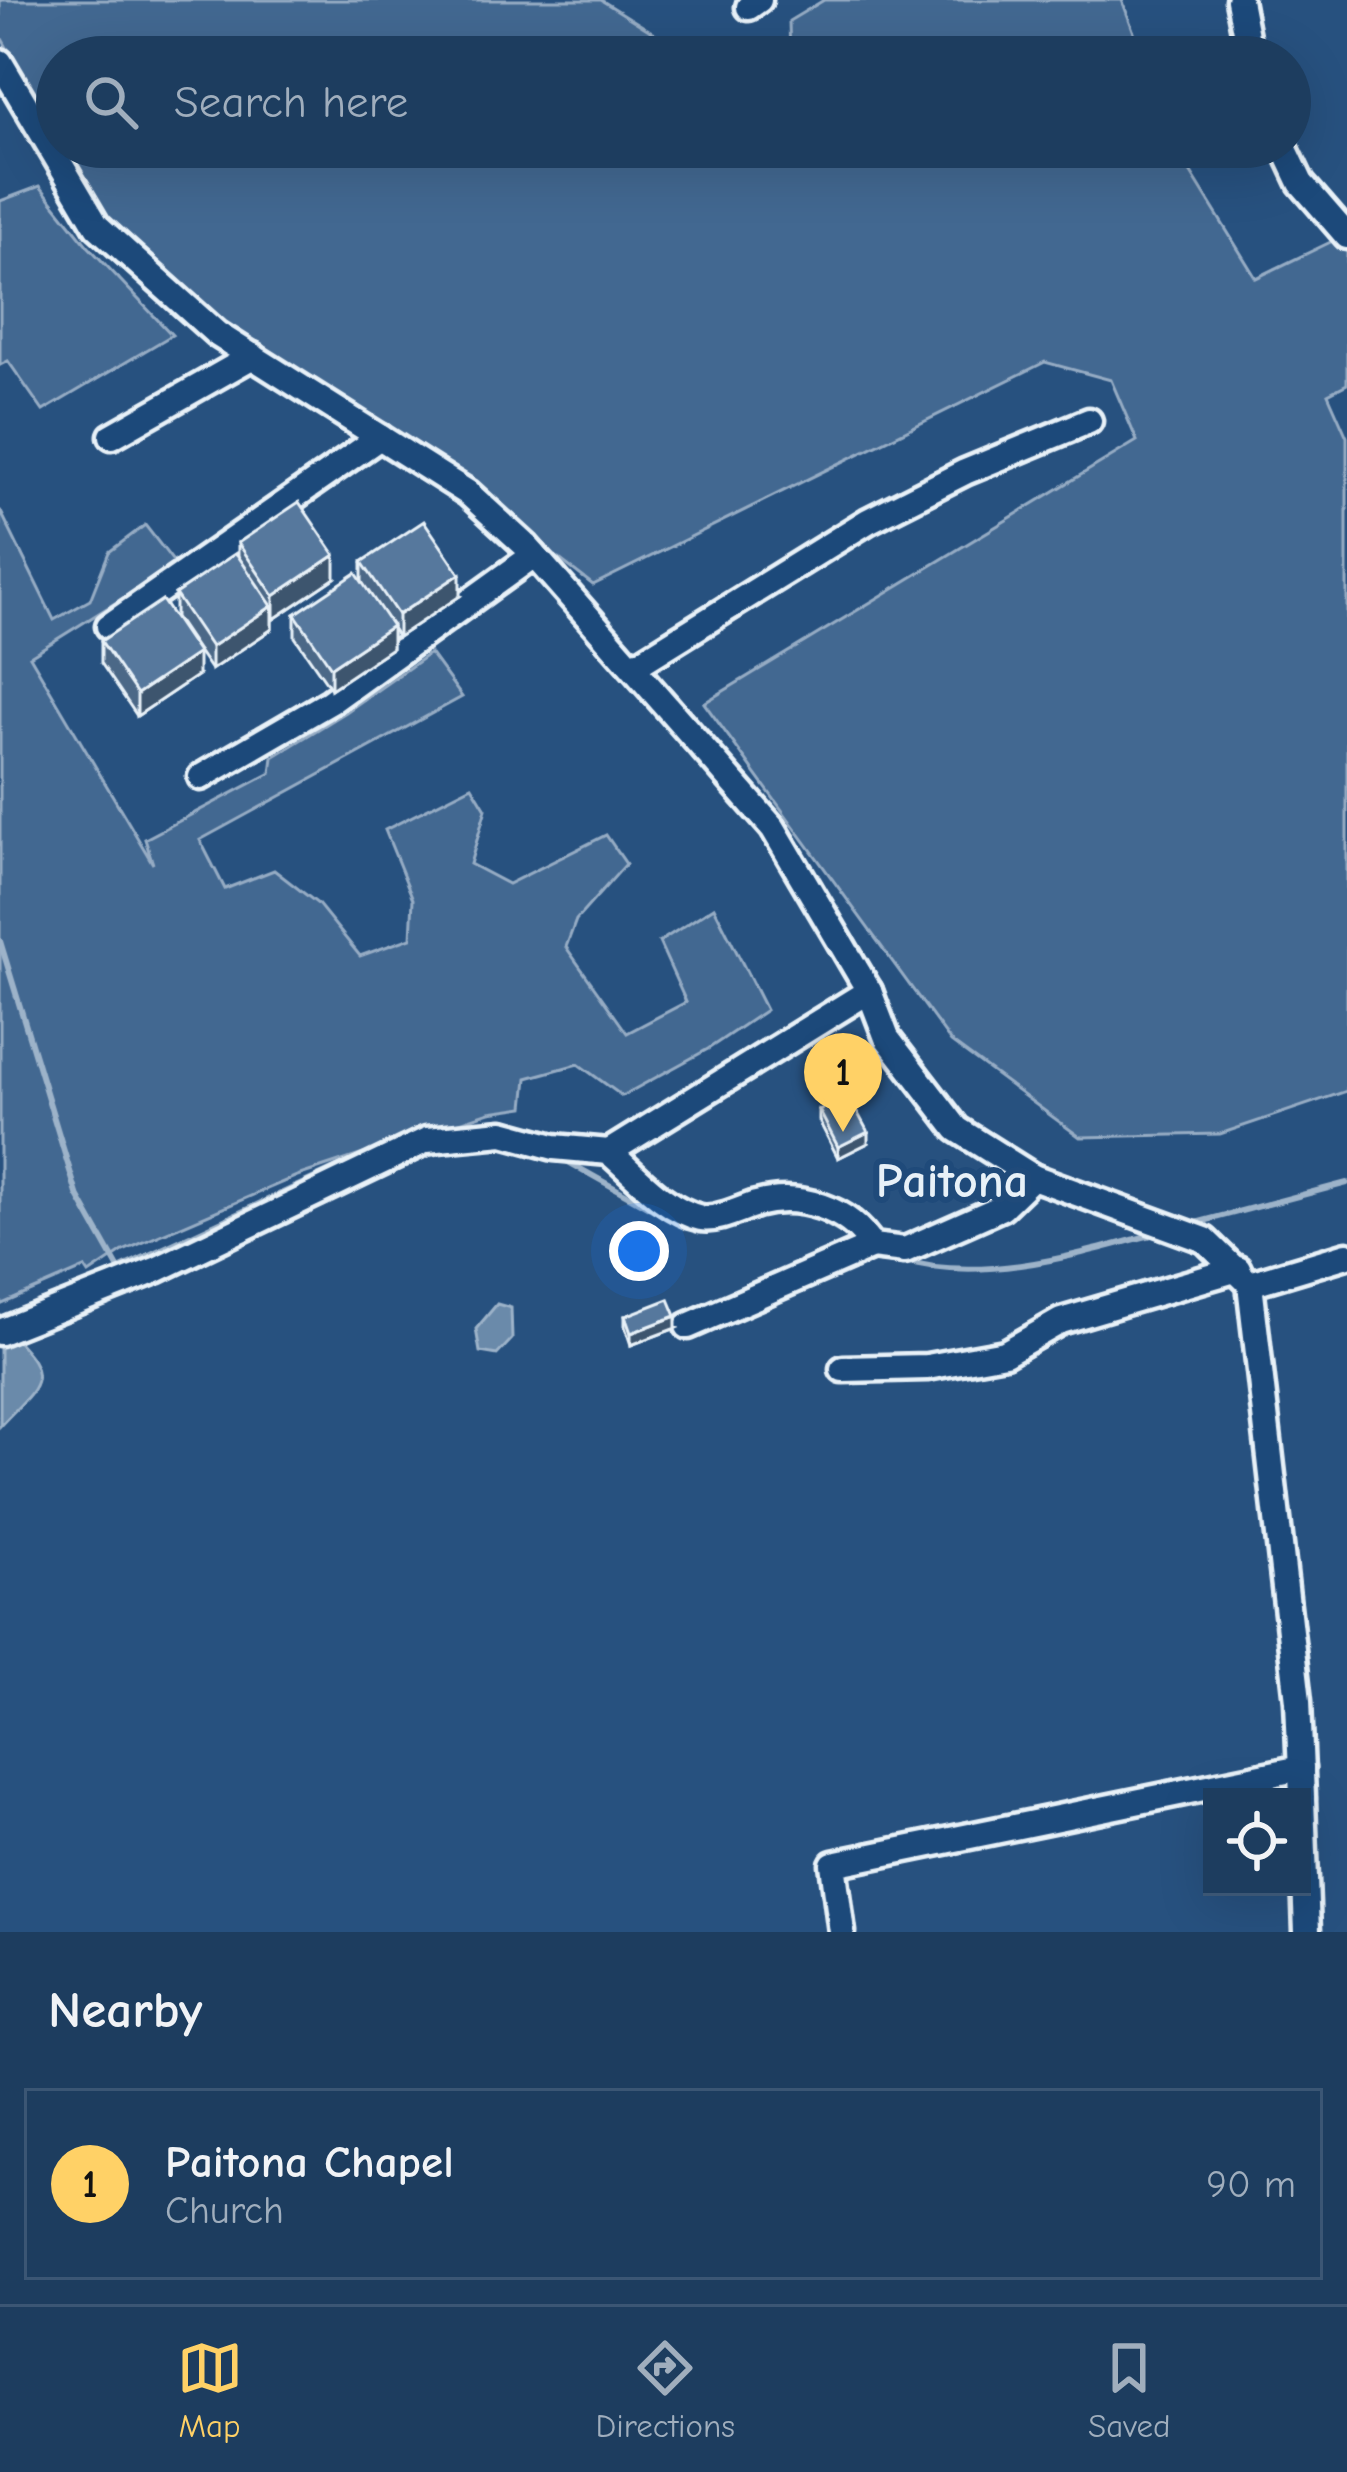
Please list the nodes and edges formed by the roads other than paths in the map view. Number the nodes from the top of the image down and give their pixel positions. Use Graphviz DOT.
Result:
graph roads {
  1 [pos="1239,0"];
  2 [pos="1246,36"];
  3 [pos="0,62"];
  4 [pos="36,123"];
  5 [pos="63,168"];
  6 [pos="1294,168"];
  7 [pos="1347,236"];
  8 [pos="254,356"];
  9 [pos="1089,421"];
  10 [pos="112,436"];
  11 [pos="380,437"];
  12 [pos="534,555"];
  13 [pos="110,626"];
  14 [pos="633,667"];
  15 [pos="201,776"];
  16 [pos="869,991"];
  17 [pos="609,1152"];
  18 [pos="1033,1177"];
  19 [pos="872,1246"];
  20 [pos="1347,1255"];
  21 [pos="1244,1276"];
  22 [pos="688,1326"];
  23 [pos="0,1332"];
  24 [pos="843,1369"];
  25 [pos="1301,1768"];
  26 [pos="1302,1788"];
  27 [pos="1306,1896"];
  28 [pos="842,1932"];
  29 [pos="1307,1932"];
  1 -- 2 [label="street"];
  3 -- 4 [label="street"];
  5 -- 8 [label="street"];
  6 -- 7 [label="street"];
  8 -- 10 [label="street"];
  8 -- 11 [label="street"];
  9 -- 14 [label="street"];
  11 -- 12 [label="street"];
  11 -- 13 [label="street"];
  12 -- 14 [label="street"];
  12 -- 15 [label="street"];
  14 -- 16 [label="street"];
  16 -- 17 [label="street"];
  16 -- 18 [label="street"];
  17 -- 19 [label="street"];
  17 -- 23 [label="street"];
  18 -- 19 [label="street"];
  18 -- 21 [label="street"];
  19 -- 22 [label="street"];
  20 -- 21 [label="street"];
  21 -- 24 [label="street"];
  21 -- 25 [label="street"];
  25 -- 26 [label="street"];
  25 -- 28 [label="street"];
  27 -- 29 [label="street"];
}
